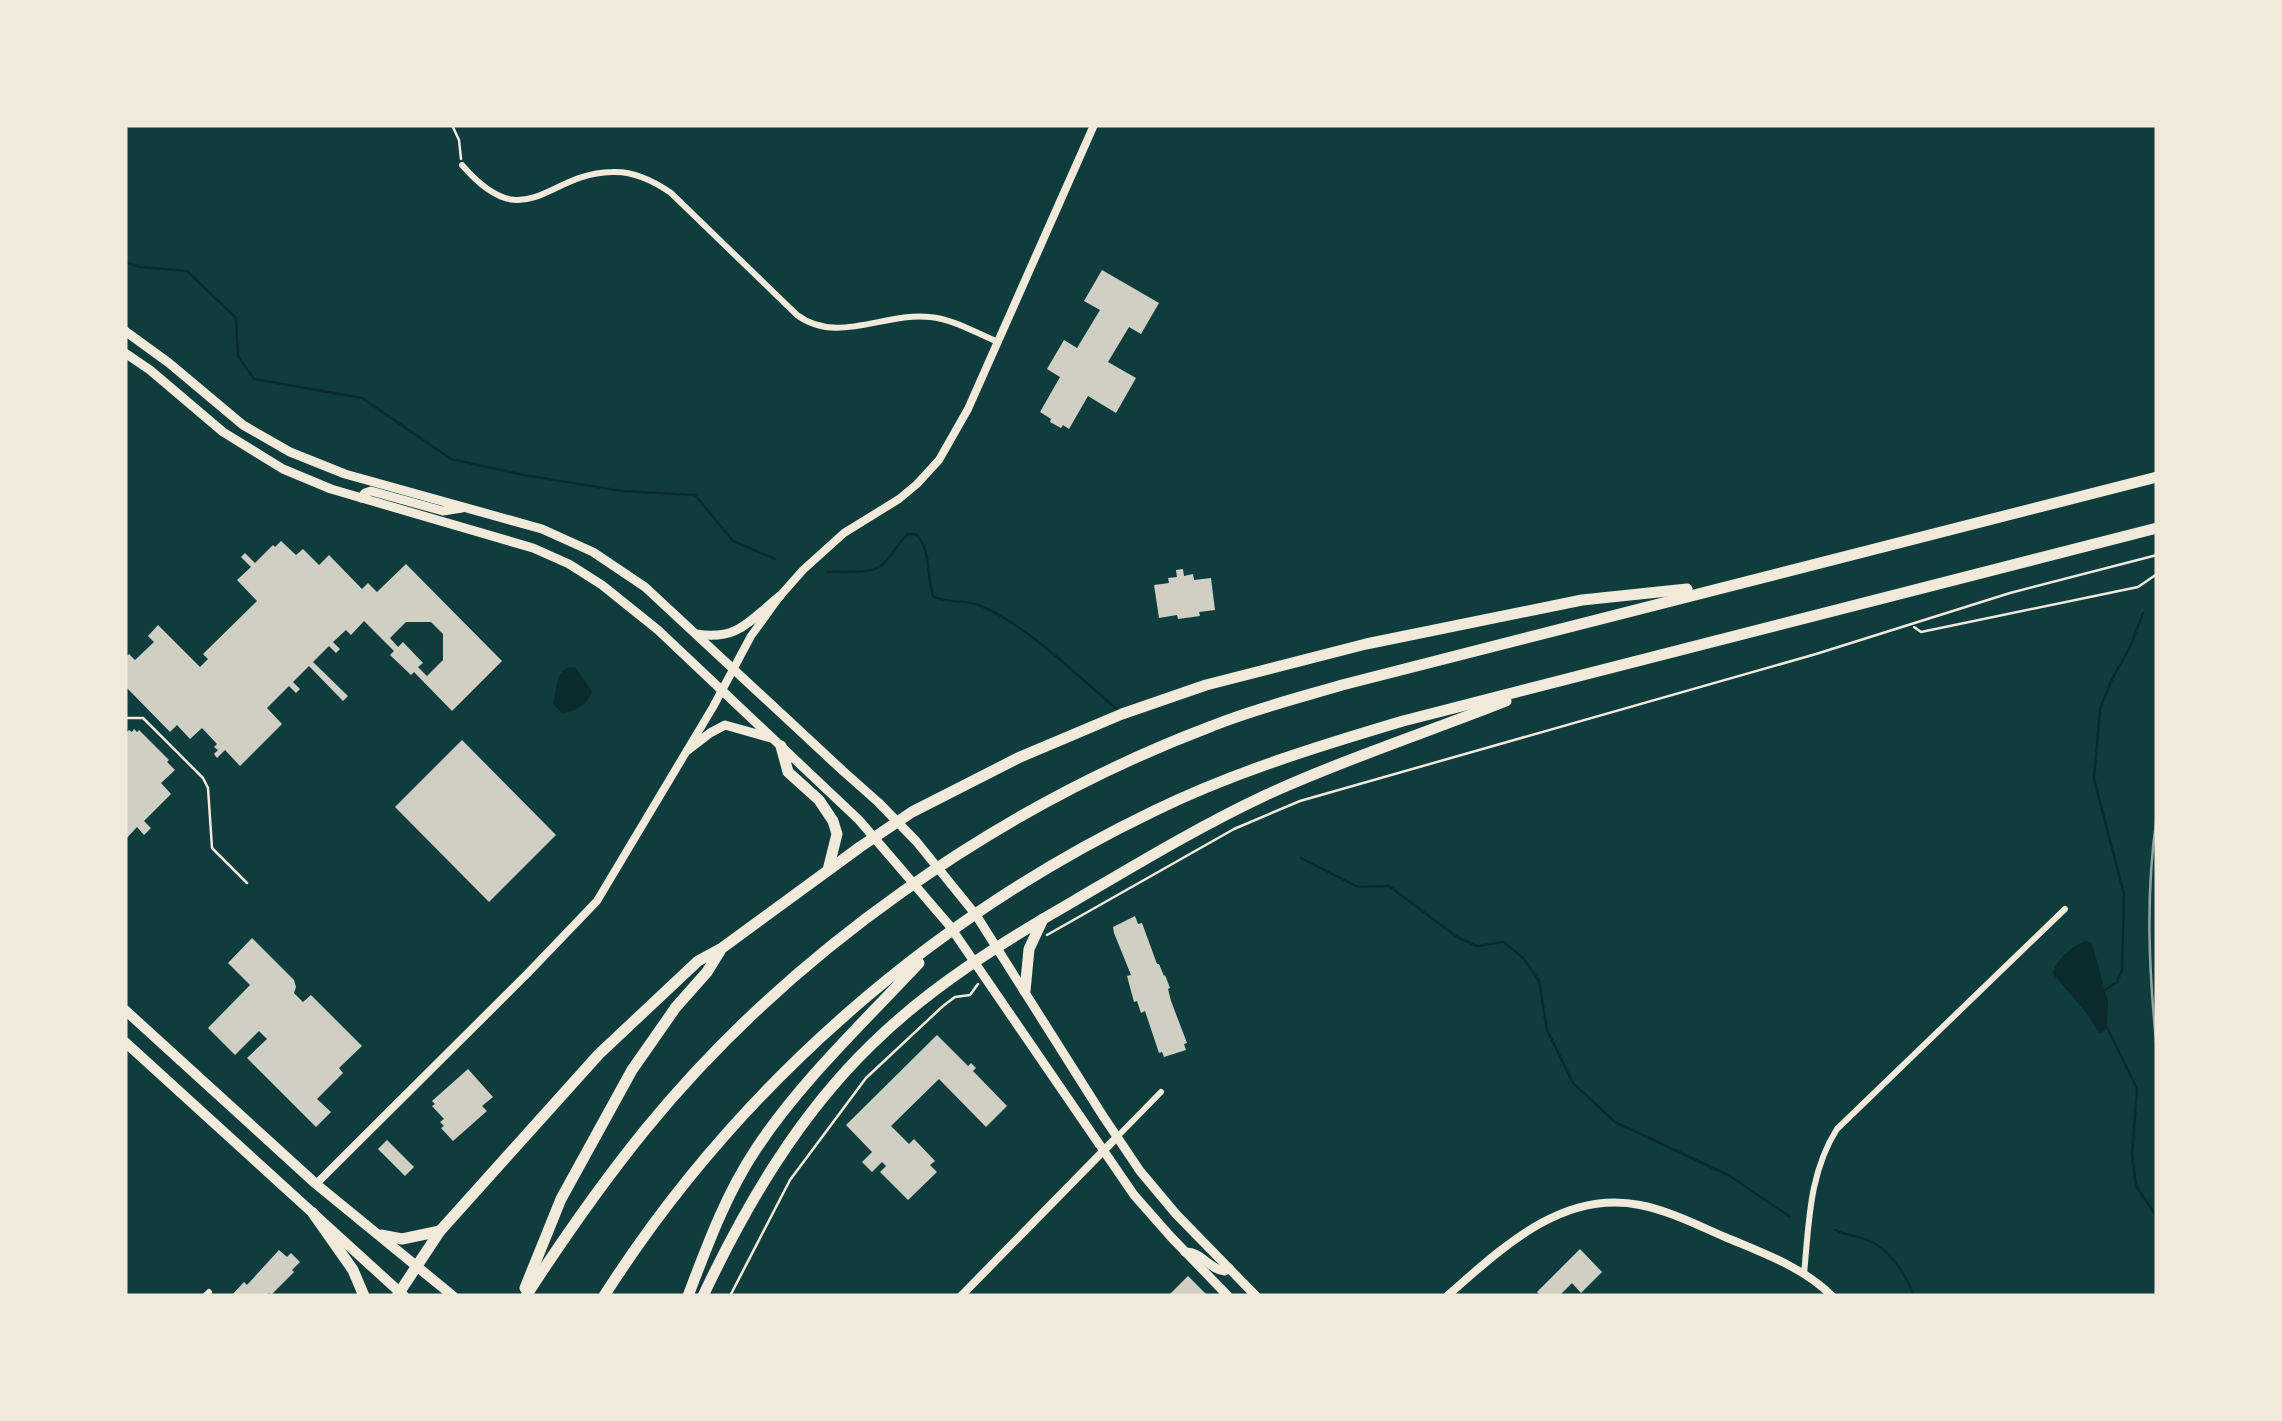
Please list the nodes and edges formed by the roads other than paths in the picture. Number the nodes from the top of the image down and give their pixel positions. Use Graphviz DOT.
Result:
graph roads {
  1 [pos="1094,125"];
  2 [pos="462,165"];
  3 [pos="125,331"];
  4 [pos="998,342"];
  5 [pos="125,352"];
  6 [pos="2157,477"];
  7 [pos="361,498"];
  8 [pos="464,507"];
  9 [pos="2157,528"];
  10 [pos="1726,585"];
  11 [pos="780,596"];
  12 [pos="696,634"];
  13 [pos="733,669"];
  14 [pos="1557,682"];
  15 [pos="722,690"];
  16 [pos="125,718"];
  17 [pos="777,743"];
  18 [pos="688,750"];
  19 [pos="897,822"];
  20 [pos="874,837"];
  21 [pos="828,870"];
  22 [pos="247,883"];
  23 [pos="2065,909"];
  24 [pos="1043,919"];
  25 [pos="942,938"];
  26 [pos="997,947"];
  27 [pos="722,948"];
  28 [pos="970,956"];
  29 [pos="1024,991"];
  30 [pos="125,1010"];
  31 [pos="125,1042"];
  32 [pos="1161,1092"];
  33 [pos="1117,1137"];
  34 [pos="1102,1152"];
  35 [pos="316,1184"];
  36 [pos="313,1212"];
  37 [pos="440,1231"];
  38 [pos="380,1235"];
  39 [pos="1186,1252"];
  40 [pos="418,1265"];
  41 [pos="1228,1268"];
  42 [pos="1804,1274"];
  43 [pos="400,1295"];
  44 [pos="364,1296"];
  45 [pos="453,1296"];
  46 [pos="524,1296"];
  47 [pos="604,1296"];
  48 [pos="688,1296"];
  49 [pos="703,1296"];
  50 [pos="960,1296"];
  51 [pos="1228,1296"];
  52 [pos="1256,1296"];
  53 [pos="1447,1296"];
  54 [pos="1832,1296"];
  1 -- 4 [label="street"];
  2 -- 4 [label="street"];
  3 -- 8 [label="main road"];
  4 -- 11 [label="street"];
  5 -- 7 [label="main road"];
  6 -- 10 [label="highway"];
  7 -- 8 [label="main road"];
  7 -- 15 [label="main road"];
  8 -- 12 [label="main road"];
  9 -- 14 [label="highway"];
  10 -- 19 [label="highway"];
  10 -- 46 [label="highway"];
  11 -- 12 [label="main road"];
  11 -- 13 [label="street"];
  12 -- 13 [label="main road"];
  13 -- 15 [label="street"];
  13 -- 19 [label="main road"];
  14 -- 24 [label="highway"];
  14 -- 25 [label="highway"];
  15 -- 17 [label="main road"];
  15 -- 18 [label="street"];
  16 -- 22 [label="lane"];
  17 -- 18 [label="main road"];
  17 -- 20 [label="main road"];
  17 -- 21 [label="highway"];
  18 -- 35 [label="street"];
  19 -- 20 [label="highway"];
  19 -- 26 [label="main road"];
  20 -- 21 [label="highway"];
  20 -- 28 [label="main road"];
  21 -- 27 [label="highway"];
  23 -- 42 [label="street"];
  24 -- 26 [label="highway"];
  24 -- 29 [label="highway"];
  25 -- 47 [label="highway"];
  25 -- 48 [label="highway"];
  26 -- 28 [label="highway"];
  26 -- 29 [label="main road"];
  27 -- 37 [label="highway"];
  27 -- 46 [label="highway"];
  28 -- 34 [label="main road"];
  28 -- 49 [label="highway"];
  29 -- 33 [label="main road"];
  30 -- 35 [label="main road"];
  31 -- 36 [label="main road"];
  32 -- 33 [label="street"];
  33 -- 34 [label="street"];
  33 -- 41 [label="main road"];
  34 -- 39 [label="main road"];
  34 -- 50 [label="street"];
  35 -- 38 [label="main road"];
  36 -- 43 [label="main road"];
  36 -- 44 [label="highway"];
  37 -- 38 [label="highway"];
  37 -- 40 [label="highway"];
  38 -- 40 [label="main road"];
  39 -- 41 [label="main road"];
  39 -- 51 [label="main road"];
  40 -- 43 [label="highway"];
  40 -- 45 [label="main road"];
  41 -- 52 [label="main road"];
  42 -- 53 [label="street"];
  42 -- 54 [label="street"];
}
